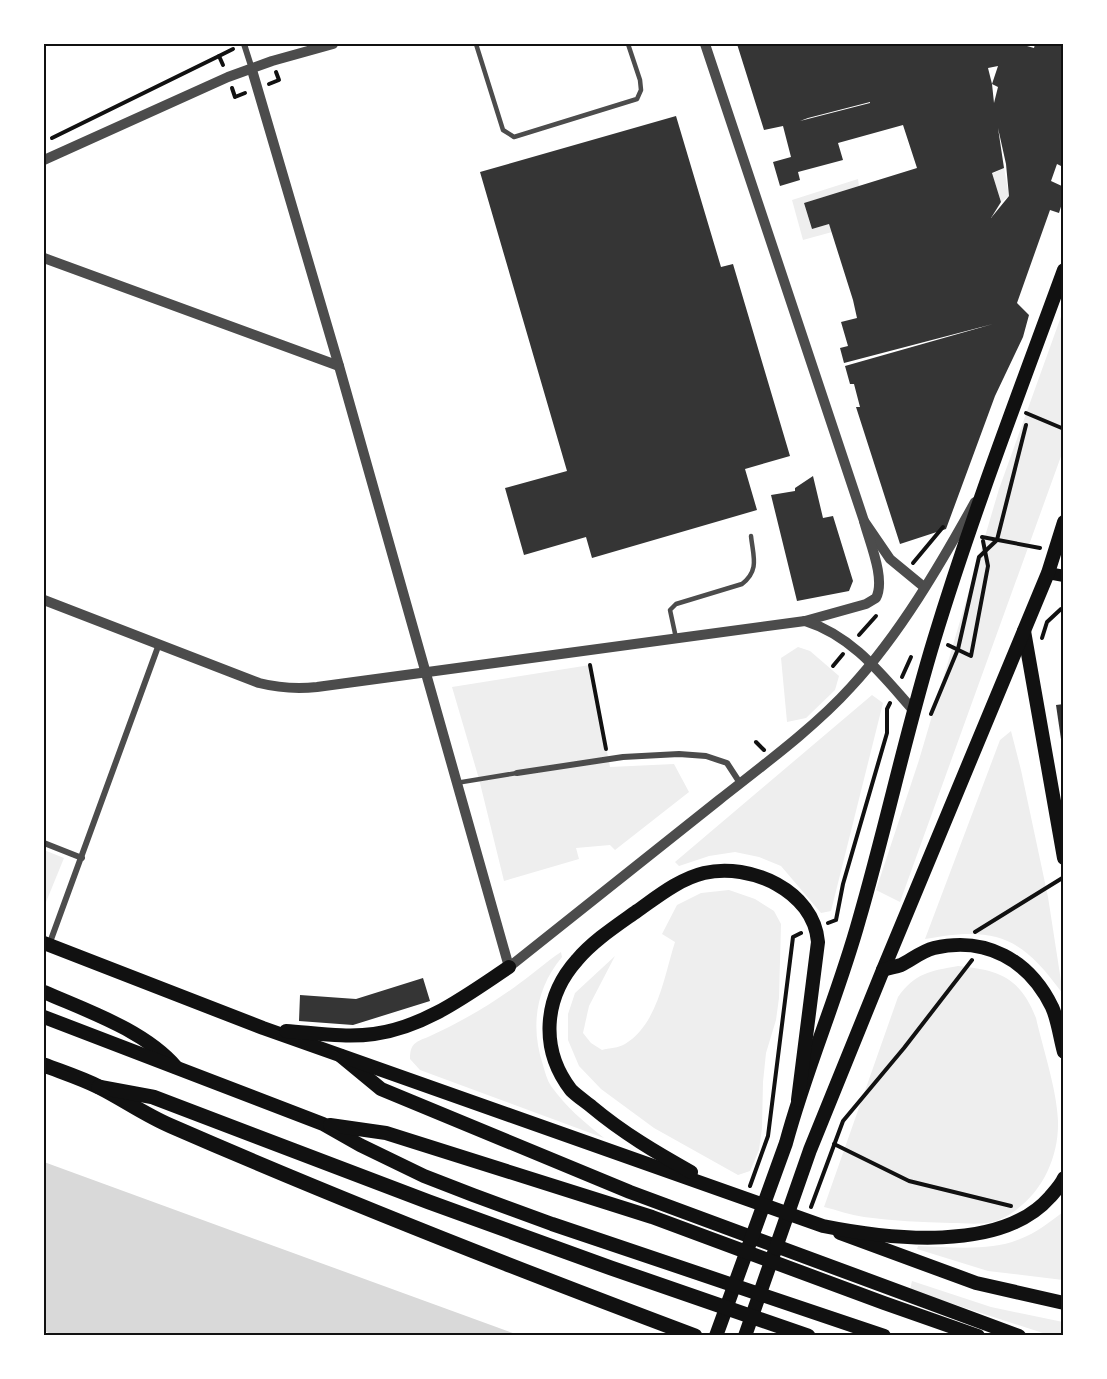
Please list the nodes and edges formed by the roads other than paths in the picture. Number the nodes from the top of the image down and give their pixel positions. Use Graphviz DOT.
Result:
graph roads {
  1 [pos="244,44"];
  2 [pos="333,44"];
  3 [pos="476,44"];
  4 [pos="628,44"];
  5 [pos="705,44"];
  6 [pos="252,70"];
  7 [pos="44,160"];
  8 [pos="44,258"];
  9 [pos="1064,270"];
  10 [pos="339,366"];
  11 [pos="989,475"];
  12 [pos="864,520"];
  13 [pos="1064,522"];
  14 [pos="751,536"];
  15 [pos="1048,573"];
  16 [pos="1064,576"];
  17 [pos="924,587"];
  18 [pos="44,600"];
  19 [pos="805,621"];
  20 [pos="1024,631"];
  21 [pos="676,638"];
  22 [pos="159,644"];
  23 [pos="872,664"];
  24 [pos="425,672"];
  25 [pos="914,711"];
  26 [pos="517,773"];
  27 [pos="456,783"];
  28 [pos="740,783"];
  29 [pos="44,843"];
  30 [pos="1063,853"];
  31 [pos="82,858"];
  32 [pos="46,944"];
  33 [pos="509,967"];
  34 [pos="883,970"];
  35 [pos="44,992"];
  36 [pos="44,1017"];
  37 [pos="264,1028"];
  38 [pos="1064,1052"];
  39 [pos="340,1055"];
  40 [pos="44,1065"];
  41 [pos="179,1071"];
  42 [pos="99,1087"];
  43 [pos="796,1105"];
  44 [pos="323,1124"];
  45 [pos="1064,1178"];
  46 [pos="727,1192"];
  47 [pos="823,1226"];
  48 [pos="1064,1303"];
  49 [pos="695,1335"];
  50 [pos="716,1335"];
  51 [pos="745,1335"];
  52 [pos="808,1335"];
  53 [pos="884,1335"];
  54 [pos="978,1335"];
  55 [pos="1019,1335"];
  1 -- 6 [label="street"];
  2 -- 6 [label="street"];
  3 -- 4 [label="lane"];
  5 -- 12 [label="street"];
  6 -- 7 [label="street"];
  6 -- 10 [label="street"];
  8 -- 10 [label="street"];
  9 -- 11 [label="main road"];
  10 -- 24 [label="street"];
  11 -- 17 [label="street"];
  11 -- 25 [label="main road"];
  12 -- 17 [label="street"];
  12 -- 19 [label="street"];
  13 -- 15 [label="main road"];
  14 -- 21 [label="lane"];
  15 -- 16 [label="main road"];
  15 -- 20 [label="main road"];
  17 -- 23 [label="street"];
  18 -- 22 [label="street"];
  19 -- 21 [label="street"];
  19 -- 23 [label="street"];
  20 -- 30 [label="main road"];
  20 -- 34 [label="main road"];
  21 -- 24 [label="street"];
  22 -- 24 [label="street"];
  22 -- 31 [label="street"];
  23 -- 25 [label="street"];
  23 -- 28 [label="street"];
  24 -- 27 [label="street"];
  25 -- 43 [label="main road"];
  26 -- 27 [label="lane"];
  26 -- 28 [label="street"];
  27 -- 33 [label="street"];
  28 -- 33 [label="street"];
  29 -- 31 [label="street"];
  31 -- 32 [label="street"];
  32 -- 37 [label="main road"];
  33 -- 37 [label="main road"];
  34 -- 38 [label="main road"];
  34 -- 51 [label="main road"];
  35 -- 41 [label="main road"];
  36 -- 41 [label="main road"];
  37 -- 39 [label="main road"];
  39 -- 46 [label="main road"];
  39 -- 55 [label="main road"];
  40 -- 42 [label="highway"];
  41 -- 44 [label="main road"];
  42 -- 49 [label="highway"];
  42 -- 52 [label="highway"];
  43 -- 46 [label="main road"];
  43 -- 50 [label="main road"];
  44 -- 53 [label="main road"];
  44 -- 54 [label="main road"];
  45 -- 47 [label="main road"];
  46 -- 47 [label="main road"];
  47 -- 48 [label="main road"];
}
